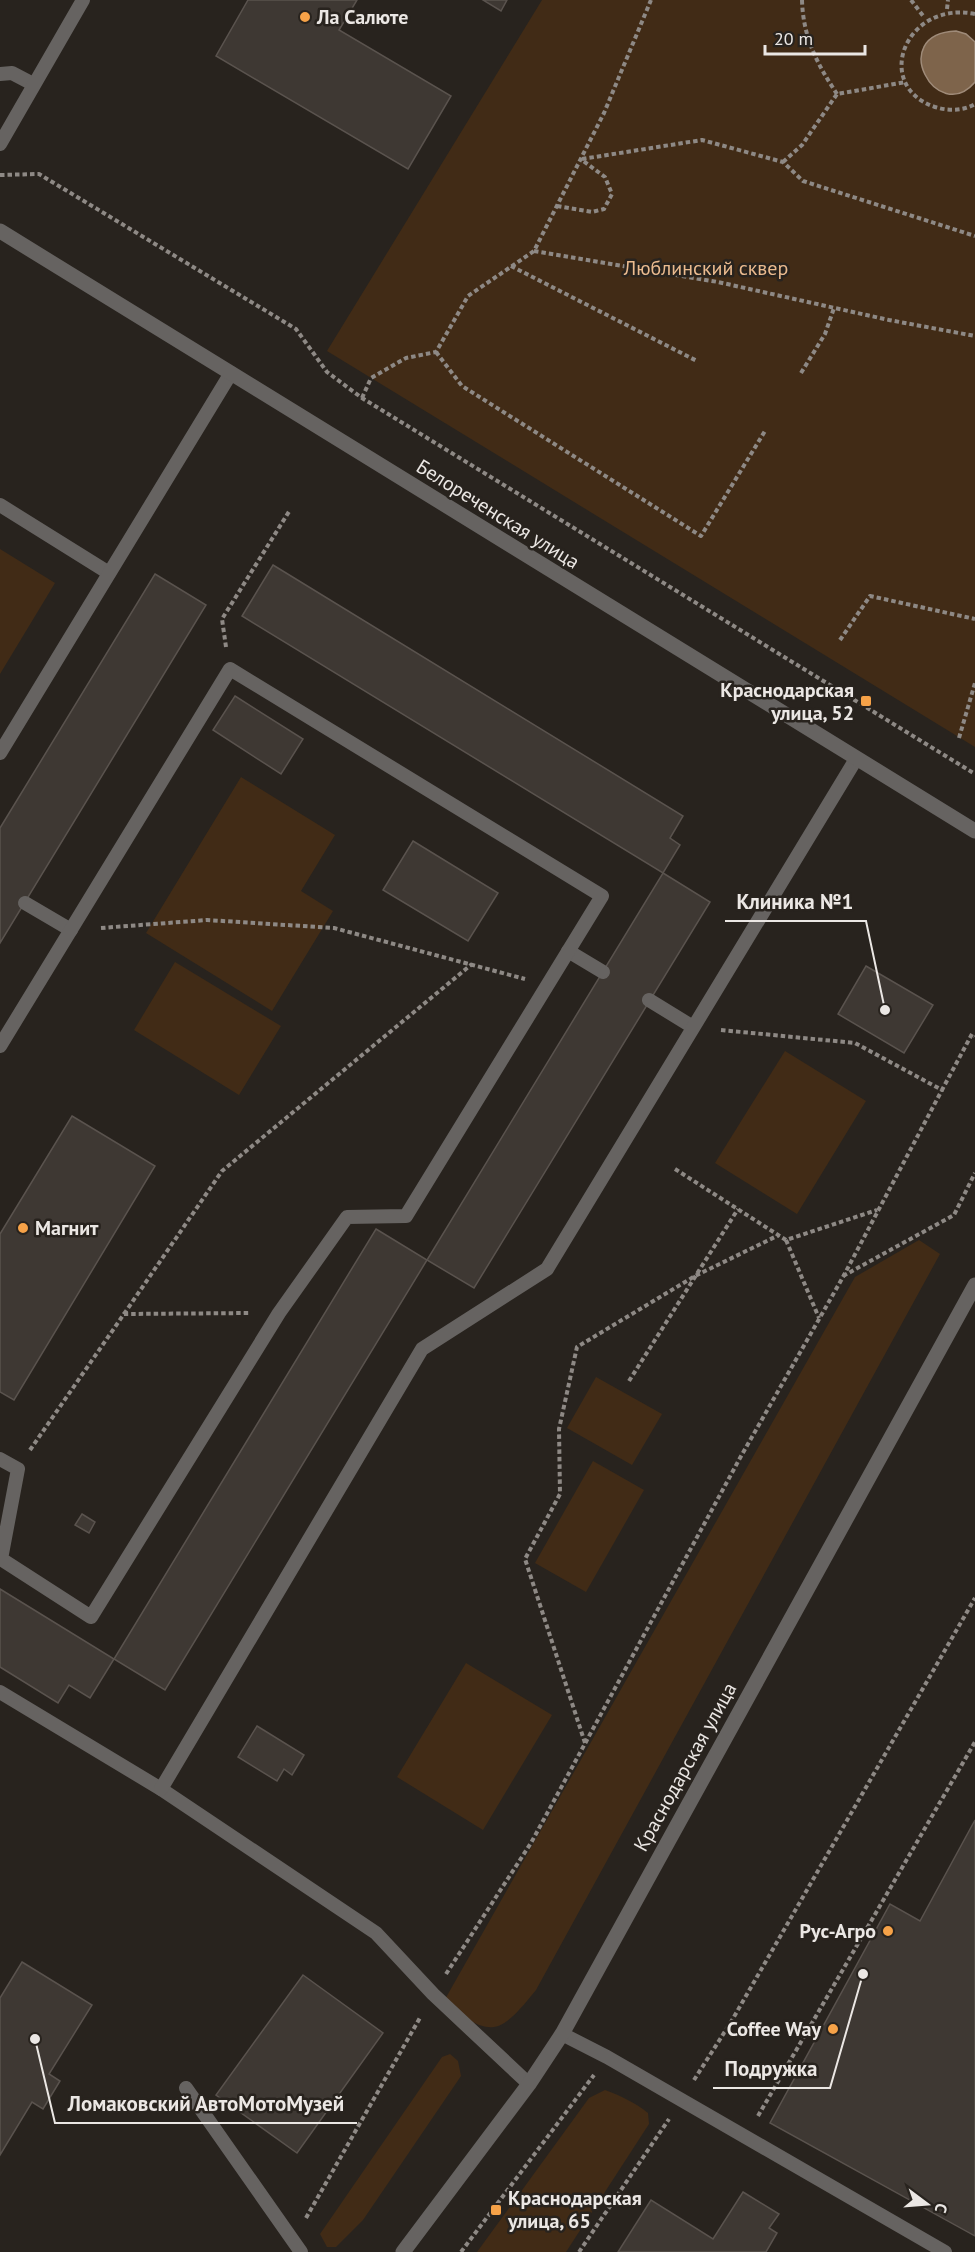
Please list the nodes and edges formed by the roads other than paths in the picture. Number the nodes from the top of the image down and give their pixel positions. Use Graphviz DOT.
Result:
graph roads {
  1 [pos="83,0"];
  2 [pos="0,74"];
  3 [pos="33,84"];
  4 [pos="0,144"];
  5 [pos="0,231"];
  6 [pos="231,374"];
  7 [pos="0,505"];
  8 [pos="110,573"];
  9 [pos="0,753"];
  10 [pos="856,759"];
  11 [pos="975,831"];
  12 [pos="25,903"];
  13 [pos="70,930"];
  14 [pos="568,951"];
  15 [pos="603,972"];
  16 [pos="649,1000"];
  17 [pos="693,1027"];
  18 [pos="0,1046"];
  19 [pos="975,1285"];
  20 [pos="0,1459"];
  21 [pos="0,1692"];
  22 [pos="161,1789"];
  23 [pos="562,2034"];
  24 [pos="529,2084"];
  25 [pos="186,2088"];
  26 [pos="301,2252"];
  27 [pos="403,2252"];
  28 [pos="945,2252"];
  1 -- 3 [label="lane"];
  2 -- 3 [label="lane"];
  3 -- 4 [label="lane"];
  5 -- 6 [label="street, Белореченская улица"];
  6 -- 8 [label="lane"];
  6 -- 10 [label="street, Белореченская улица"];
  7 -- 8 [label="lane"];
  8 -- 9 [label="lane"];
  10 -- 11 [label="street, Белореченская улица"];
  10 -- 17 [label="lane"];
  12 -- 13 [label="lane"];
  13 -- 14 [label="lane"];
  13 -- 18 [label="lane"];
  14 -- 15 [label="lane"];
  14 -- 20 [label="lane"];
  16 -- 17 [label="lane"];
  17 -- 22 [label="lane"];
  19 -- 23 [label="street, Краснодарская улица"];
  21 -- 22 [label="lane"];
  22 -- 24 [label="lane"];
  23 -- 24 [label="street, Краснодарская улица"];
  23 -- 28 [label="lane"];
  24 -- 27 [label="street, Краснодарская улица"];
  25 -- 26 [label="lane"];
}
